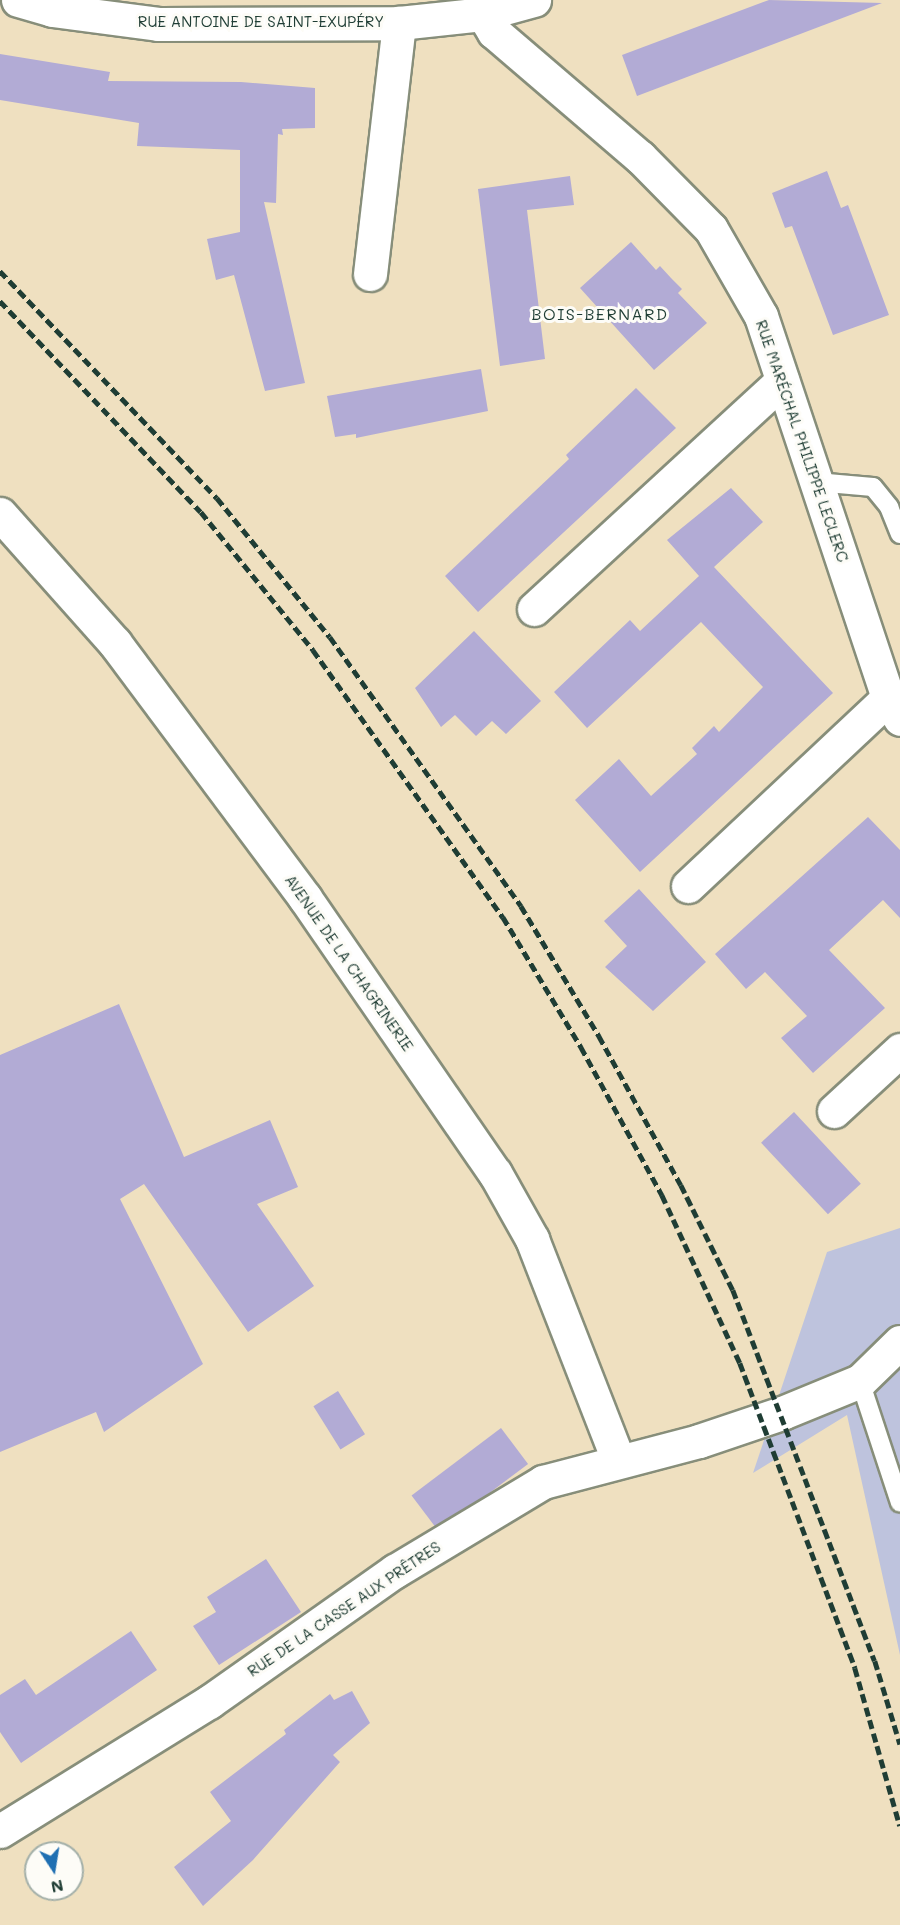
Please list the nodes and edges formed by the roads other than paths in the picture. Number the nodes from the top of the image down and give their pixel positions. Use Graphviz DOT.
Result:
graph roads {
  1 [pos="18,0"];
  2 [pos="534,0"];
  3 [pos="483,14"];
  4 [pos="399,23"];
  5 [pos="370,274"];
  6 [pos="783,381"];
  7 [pos="816,482"];
  8 [pos="0,514"];
  9 [pos="900,534"];
  10 [pos="534,609"];
  11 [pos="894,708"];
  12 [pos="688,886"];
  13 [pos="900,1050"];
  14 [pos="834,1111"];
  15 [pos="900,1342"];
  16 [pos="860,1381"];
  17 [pos="618,1460"];
  18 [pos="900,1503"];
  19 [pos="0,1831"];
  1 -- 4 [label="street, RUE ANTOINE DE SAINT-EXUPÉRY"];
  2 -- 3 [label="street, RUE ANTOINE DE SAINT-EXUPÉRY"];
  3 -- 4 [label="street, RUE ANTOINE DE SAINT-EXUPÉRY"];
  3 -- 6 [label="street, RUE MARÉCHAL PHILIPPE LECLERC"];
  4 -- 5 [label="street, RUE ANTOINE DE SAINT-EXUPÉRY"];
  6 -- 7 [label="street, RUE MARÉCHAL PHILIPPE LECLERC"];
  6 -- 10 [label="street"];
  7 -- 9 [label="lane"];
  7 -- 11 [label="street, RUE MARÉCHAL PHILIPPE LECLERC"];
  8 -- 17 [label="street, AVENUE DE LA CHAGRINERIE"];
  11 -- 12 [label="street"];
  13 -- 14 [label="street"];
  15 -- 16 [label="street, RUE DE LA CASSE AUX PRÊTRES"];
  16 -- 17 [label="street, RUE DE LA CASSE AUX PRÊTRES"];
  16 -- 18 [label="lane"];
  17 -- 19 [label="street, RUE DE LA CASSE AUX PRÊTRES"];
}
